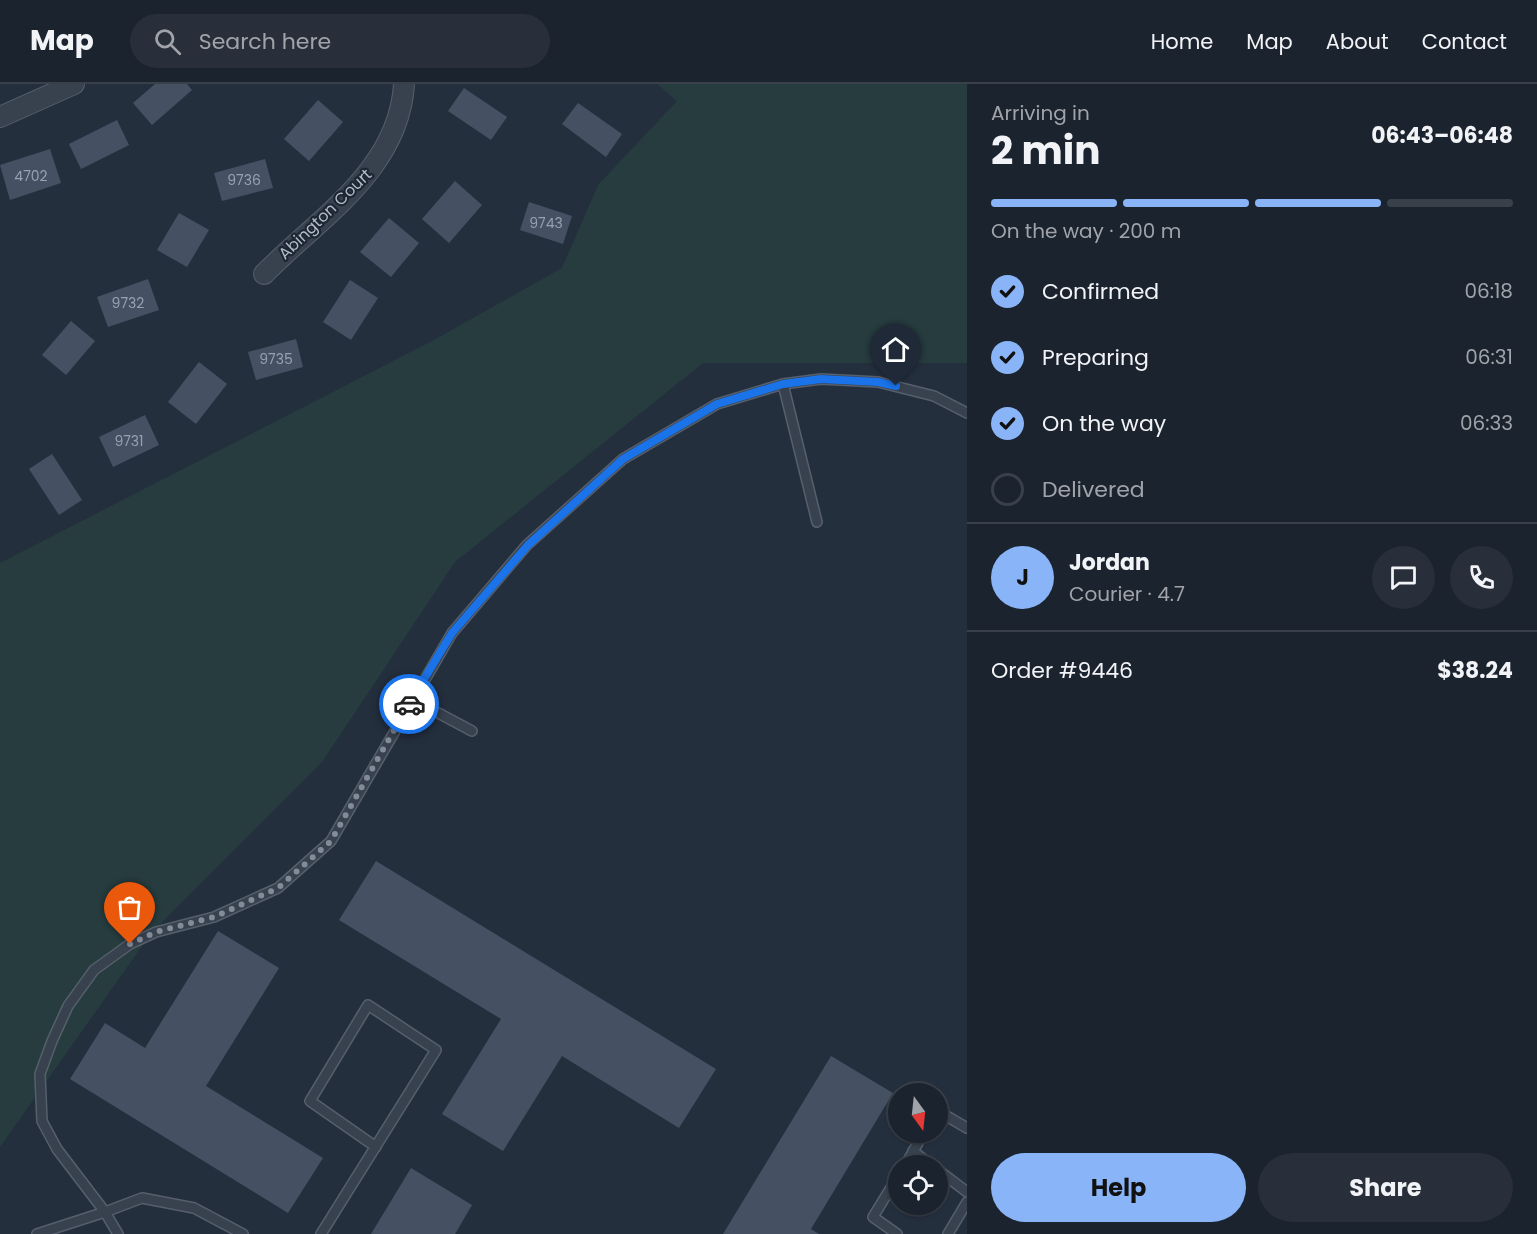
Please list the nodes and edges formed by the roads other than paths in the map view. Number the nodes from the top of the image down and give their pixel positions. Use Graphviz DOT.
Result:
graph roads {
  1 [pos="74,84"];
  2 [pos="404,84"];
  3 [pos="0,117"];
  4 [pos="264,274"];
  5 [pos="783,384"];
  6 [pos="967,413"];
  7 [pos="817,522"];
  8 [pos="412,699"];
  9 [pos="472,731"];
  10 [pos="948,1117"];
  11 [pos="967,1128"];
  12 [pos="918,1143"];
  13 [pos="376,1147"];
  14 [pos="913,1151"];
  15 [pos="911,1155"];
  16 [pos="918,1155"];
  17 [pos="948,1178"];
  18 [pos="888,1192"];
  19 [pos="967,1192"];
  20 [pos="967,1202"];
  21 [pos="105,1212"];
  22 [pos="37,1234"];
  23 [pos="118,1234"];
  24 [pos="243,1234"];
  25 [pos="321,1234"];
  26 [pos="897,1234"];
  27 [pos="948,1234"];
  1 -- 3 [label="street"];
  2 -- 4 [label="street, Abington Court"];
  5 -- 6 [label="lane"];
  5 -- 7 [label="lane"];
  5 -- 8 [label="lane"];
  8 -- 9 [label="lane"];
  8 -- 21 [label="lane"];
  10 -- 11 [label="lane"];
  12 -- 14 [label="lane"];
  13 -- 13 [label="lane"];
  13 -- 25 [label="lane"];
  14 -- 15 [label="lane"];
  14 -- 16 [label="lane"];
  17 -- 19 [label="lane"];
  18 -- 26 [label="lane"];
  20 -- 27 [label="lane"];
  21 -- 22 [label="lane"];
  21 -- 23 [label="lane"];
  21 -- 24 [label="lane"];
}
